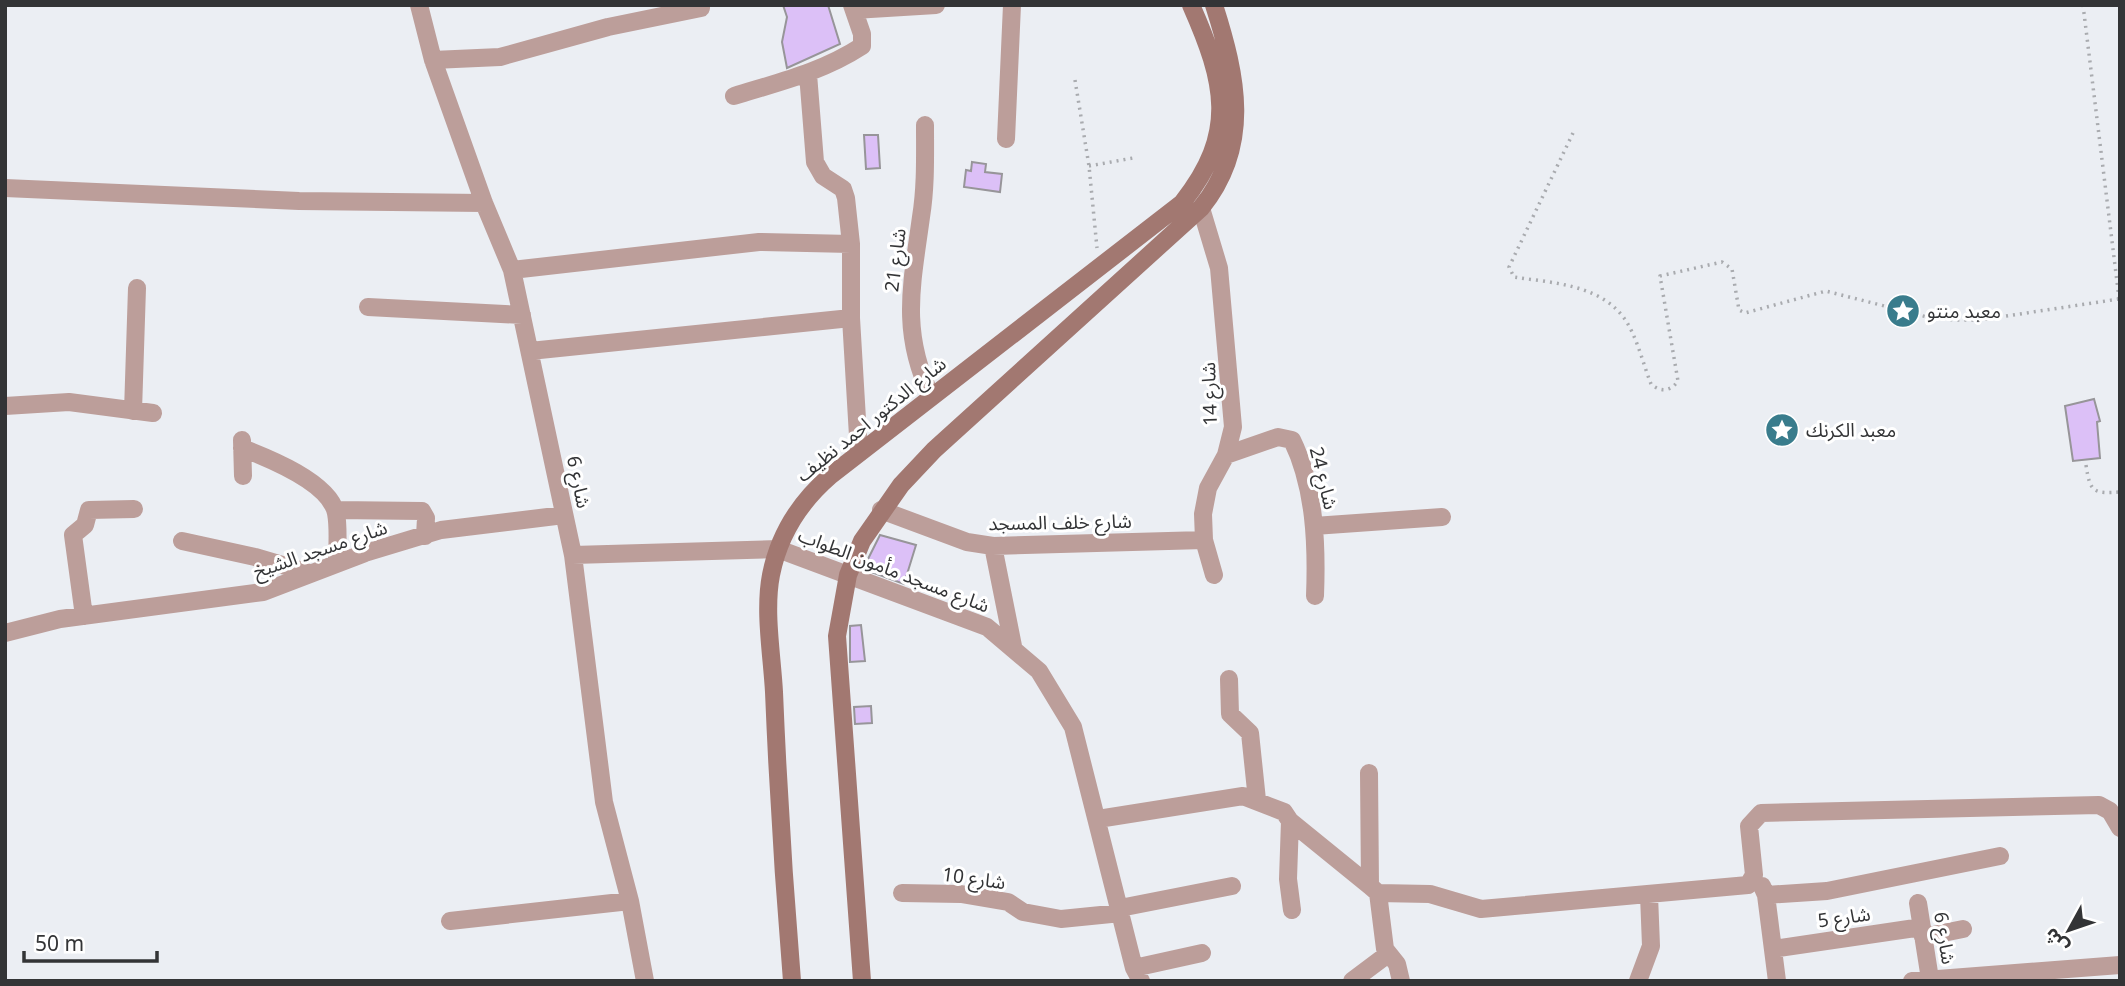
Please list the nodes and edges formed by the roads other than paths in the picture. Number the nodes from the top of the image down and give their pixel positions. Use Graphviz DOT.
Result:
graph roads {
  1 [pos="419,5"];
  2 [pos="936,5"];
  3 [pos="1012,5"];
  4 [pos="1191,5"];
  5 [pos="1214,5"];
  6 [pos="701,8"];
  7 [pos="853,8"];
  8 [pos="433,60"];
  9 [pos="808,74"];
  10 [pos="734,96"];
  11 [pos="925,125"];
  12 [pos="1006,139"];
  13 [pos="5,188"];
  14 [pos="484,203"];
  15 [pos="1201,208"];
  16 [pos="851,244"];
  17 [pos="512,270"];
  18 [pos="137,288"];
  19 [pos="369,307"];
  20 [pos="522,315"];
  21 [pos="851,318"];
  22 [pos="530,351"];
  23 [pos="931,396"];
  24 [pos="5,406"];
  25 [pos="133,411"];
  26 [pos="153,413"];
  27 [pos="859,453"];
  28 [pos="1226,454"];
  29 [pos="243,476"];
  30 [pos="134,509"];
  31 [pos="335,510"];
  32 [pos="881,510"];
  33 [pos="564,515"];
  34 [pos="1442,517"];
  35 [pos="1314,526"];
  36 [pos="425,536"];
  37 [pos="1204,540"];
  38 [pos="183,541"];
  39 [pos="993,546"];
  40 [pos="778,549"];
  41 [pos="573,555"];
  42 [pos="337,564"];
  43 [pos="309,573"];
  44 [pos="848,575"];
  45 [pos="1214,575"];
  46 [pos="1315,596"];
  47 [pos="84,616"];
  48 [pos="5,633"];
  49 [pos="1013,646"];
  50 [pos="1229,678"];
  51 [pos="1369,773"];
  52 [pos="1257,800"];
  53 [pos="1098,819"];
  54 [pos="1290,821"];
  55 [pos="2120,828"];
  56 [pos="2000,856"];
  57 [pos="1754,875"];
  58 [pos="1233,886"];
  59 [pos="1374,889"];
  60 [pos="902,892"];
  61 [pos="1649,895"];
  62 [pos="1766,895"];
  63 [pos="630,901"];
  64 [pos="1918,903"];
  65 [pos="1292,910"];
  66 [pos="1120,911"];
  67 [pos="450,921"];
  68 [pos="1963,929"];
  69 [pos="1922,932"];
  70 [pos="1773,949"];
  71 [pos="1202,953"];
  72 [pos="1388,954"];
  73 [pos="2120,965"];
  74 [pos="1138,974"];
  75 [pos="1921,980"];
  76 [pos="645,981"];
  77 [pos="792,981"];
  78 [pos="862,981"];
  79 [pos="1352,981"];
  80 [pos="1401,981"];
  81 [pos="1638,981"];
  82 [pos="1777,981"];
  1 -- 8 [label="street, شارع 6"];
  2 -- 7 [label="street"];
  3 -- 12 [label="street"];
  4 -- 23 [label="main road, شارع الدكتور احمد نظيف"];
  5 -- 15 [label="main road"];
  6 -- 8 [label="street"];
  7 -- 9 [label="street"];
  8 -- 14 [label="street, شارع 6"];
  9 -- 10 [label="street"];
  9 -- 16 [label="street"];
  11 -- 23 [label="street, شارع 21"];
  13 -- 14 [label="street"];
  14 -- 17 [label="street, شارع 6"];
  15 -- 28 [label="street, شارع 14"];
  15 -- 32 [label="main road"];
  16 -- 17 [label="street"];
  16 -- 21 [label="street"];
  17 -- 20 [label="street, شارع 6"];
  18 -- 25 [label="street"];
  19 -- 20 [label="street"];
  20 -- 22 [label="street, شارع 6"];
  21 -- 22 [label="street"];
  21 -- 27 [label="street"];
  22 -- 33 [label="street, شارع 6"];
  23 -- 27 [label="main road, شارع الدكتور احمد نظيف"];
  24 -- 25 [label="street"];
  25 -- 26 [label="street"];
  27 -- 40 [label="main road, شارع الدكتور احمد نظيف"];
  28 -- 35 [label="street, شارع 24"];
  28 -- 37 [label="street, شارع 14"];
  29 -- 31 [label="street"];
  30 -- 47 [label="street"];
  31 -- 36 [label="street"];
  31 -- 42 [label="street"];
  32 -- 39 [label="street, شارع خلف المسجد"];
  32 -- 44 [label="main road"];
  33 -- 36 [label="street, شارع مسجد الشيخ"];
  33 -- 41 [label="street, شارع 6"];
  34 -- 35 [label="street"];
  35 -- 46 [label="street, شارع 24"];
  36 -- 42 [label="street, شارع مسجد الشيخ"];
  37 -- 39 [label="street, شارع خلف المسجد"];
  37 -- 45 [label="street, شارع 14"];
  38 -- 43 [label="street"];
  39 -- 49 [label="street"];
  40 -- 41 [label="street, شارع مسجد مأمون الطواب"];
  40 -- 44 [label="street, شارع مسجد مأمون الطواب"];
  40 -- 77 [label="main road, شارع الدكتور احمد نظيف"];
  41 -- 63 [label="street, شارع 6"];
  42 -- 43 [label="street, شارع مسجد الشيخ"];
  43 -- 47 [label="street, شارع مسجد الشيخ"];
  44 -- 49 [label="street, شارع مسجد مأمون الطواب"];
  44 -- 78 [label="main road"];
  47 -- 48 [label="street, شارع مسجد الشيخ"];
  49 -- 53 [label="street, شارع مسجد مأمون الطواب"];
  50 -- 52 [label="street"];
  51 -- 59 [label="street"];
  52 -- 53 [label="street"];
  52 -- 54 [label="street"];
  53 -- 66 [label="street, شارع مسجد مأمون الطواب"];
  54 -- 59 [label="street"];
  54 -- 65 [label="street"];
  55 -- 57 [label="street"];
  56 -- 62 [label="street"];
  57 -- 61 [label="street"];
  57 -- 62 [label="street"];
  58 -- 66 [label="street, شارع 10"];
  59 -- 61 [label="street"];
  59 -- 72 [label="street"];
  60 -- 66 [label="street, شارع 10"];
  61 -- 81 [label="street"];
  62 -- 70 [label="street"];
  63 -- 67 [label="street"];
  63 -- 76 [label="street, شارع 6"];
  64 -- 69 [label="street, شارع 6"];
  66 -- 74 [label="street, شارع مسجد مأمون الطواب"];
  68 -- 69 [label="street, شارع 5"];
  69 -- 70 [label="street, شارع 5"];
  69 -- 75 [label="street, شارع 6"];
  70 -- 82 [label="street"];
  71 -- 74 [label="street"];
  72 -- 79 [label="street"];
  72 -- 80 [label="street"];
  73 -- 75 [label="street"];
}
